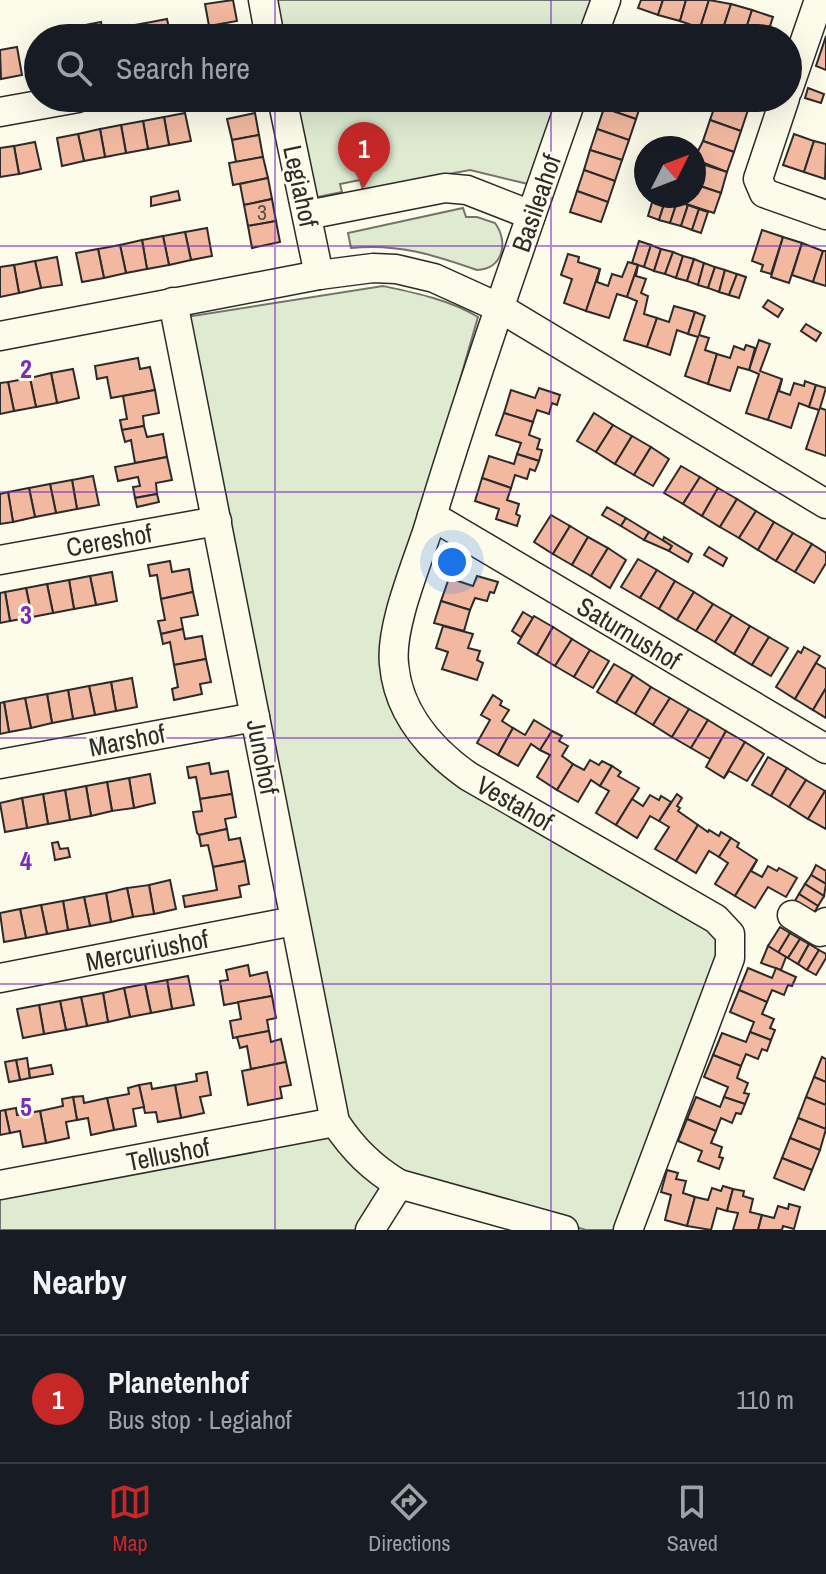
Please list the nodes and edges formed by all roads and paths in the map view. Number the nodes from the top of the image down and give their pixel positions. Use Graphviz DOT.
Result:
graph roads {
  1 [pos="263,0"];
  2 [pos="606,0"];
  3 [pos="819,0"];
  4 [pos="267,24"];
  5 [pos="597,24"];
  6 [pos="802,49"];
  7 [pos="24,108"];
  8 [pos="0,112"];
  9 [pos="285,112"];
  10 [pos="567,112"];
  11 [pos="780,112"];
  12 [pos="531,215"];
  13 [pos="826,215"];
  14 [pos="309,225"];
  15 [pos="319,275"];
  16 [pos="173,302"];
  17 [pos="500,308"];
  18 [pos="0,336"];
  19 [pos="826,504"];
  20 [pos="432,516"];
  21 [pos="217,521"];
  22 [pos="0,560"];
  23 [pos="255,717"];
  24 [pos="826,749"];
  25 [pos="0,764"];
  26 [pos="792,915"];
  27 [pos="294,921"];
  28 [pos="826,922"];
  29 [pos="0,978"];
  30 [pos="335,1122"];
  31 [pos="399,1184"];
  32 [pos="0,1185"];
  33 [pos="370,1230"];
  34 [pos="564,1230"];
  35 [pos="628,1230"];
  1 -- 4 [label="street"];
  2 -- 5 [label="street"];
  3 -- 6 [label="street"];
  7 -- 8 [label="street"];
  9 -- 14 [label="street, Legiahof"];
  10 -- 12 [label="street, Basileahof"];
  11 -- 13 [label="street"];
  12 -- 14 [label="street"];
  12 -- 17 [label="street, Basileahof"];
  14 -- 15 [label="street, Legiahof"];
  15 -- 16 [label="street"];
  15 -- 17 [label="street"];
  16 -- 18 [label="street"];
  16 -- 21 [label="street, Junohof"];
  17 -- 19 [label="street"];
  17 -- 20 [label="street, Vestahof"];
  20 -- 24 [label="street, Saturnushof"];
  20 -- 35 [label="street, Vestahof"];
  21 -- 22 [label="street, Cereshof"];
  21 -- 23 [label="street, Junohof"];
  23 -- 25 [label="street, Marshof"];
  23 -- 27 [label="street, Junohof"];
  26 -- 28 [label="street"];
  27 -- 29 [label="street, Mercuriushof"];
  27 -- 30 [label="street, Junohof"];
  30 -- 31 [label="street, Junohof"];
  30 -- 32 [label="street, Tellushof"];
  31 -- 33 [label="street"];
  31 -- 34 [label="street"];
}
